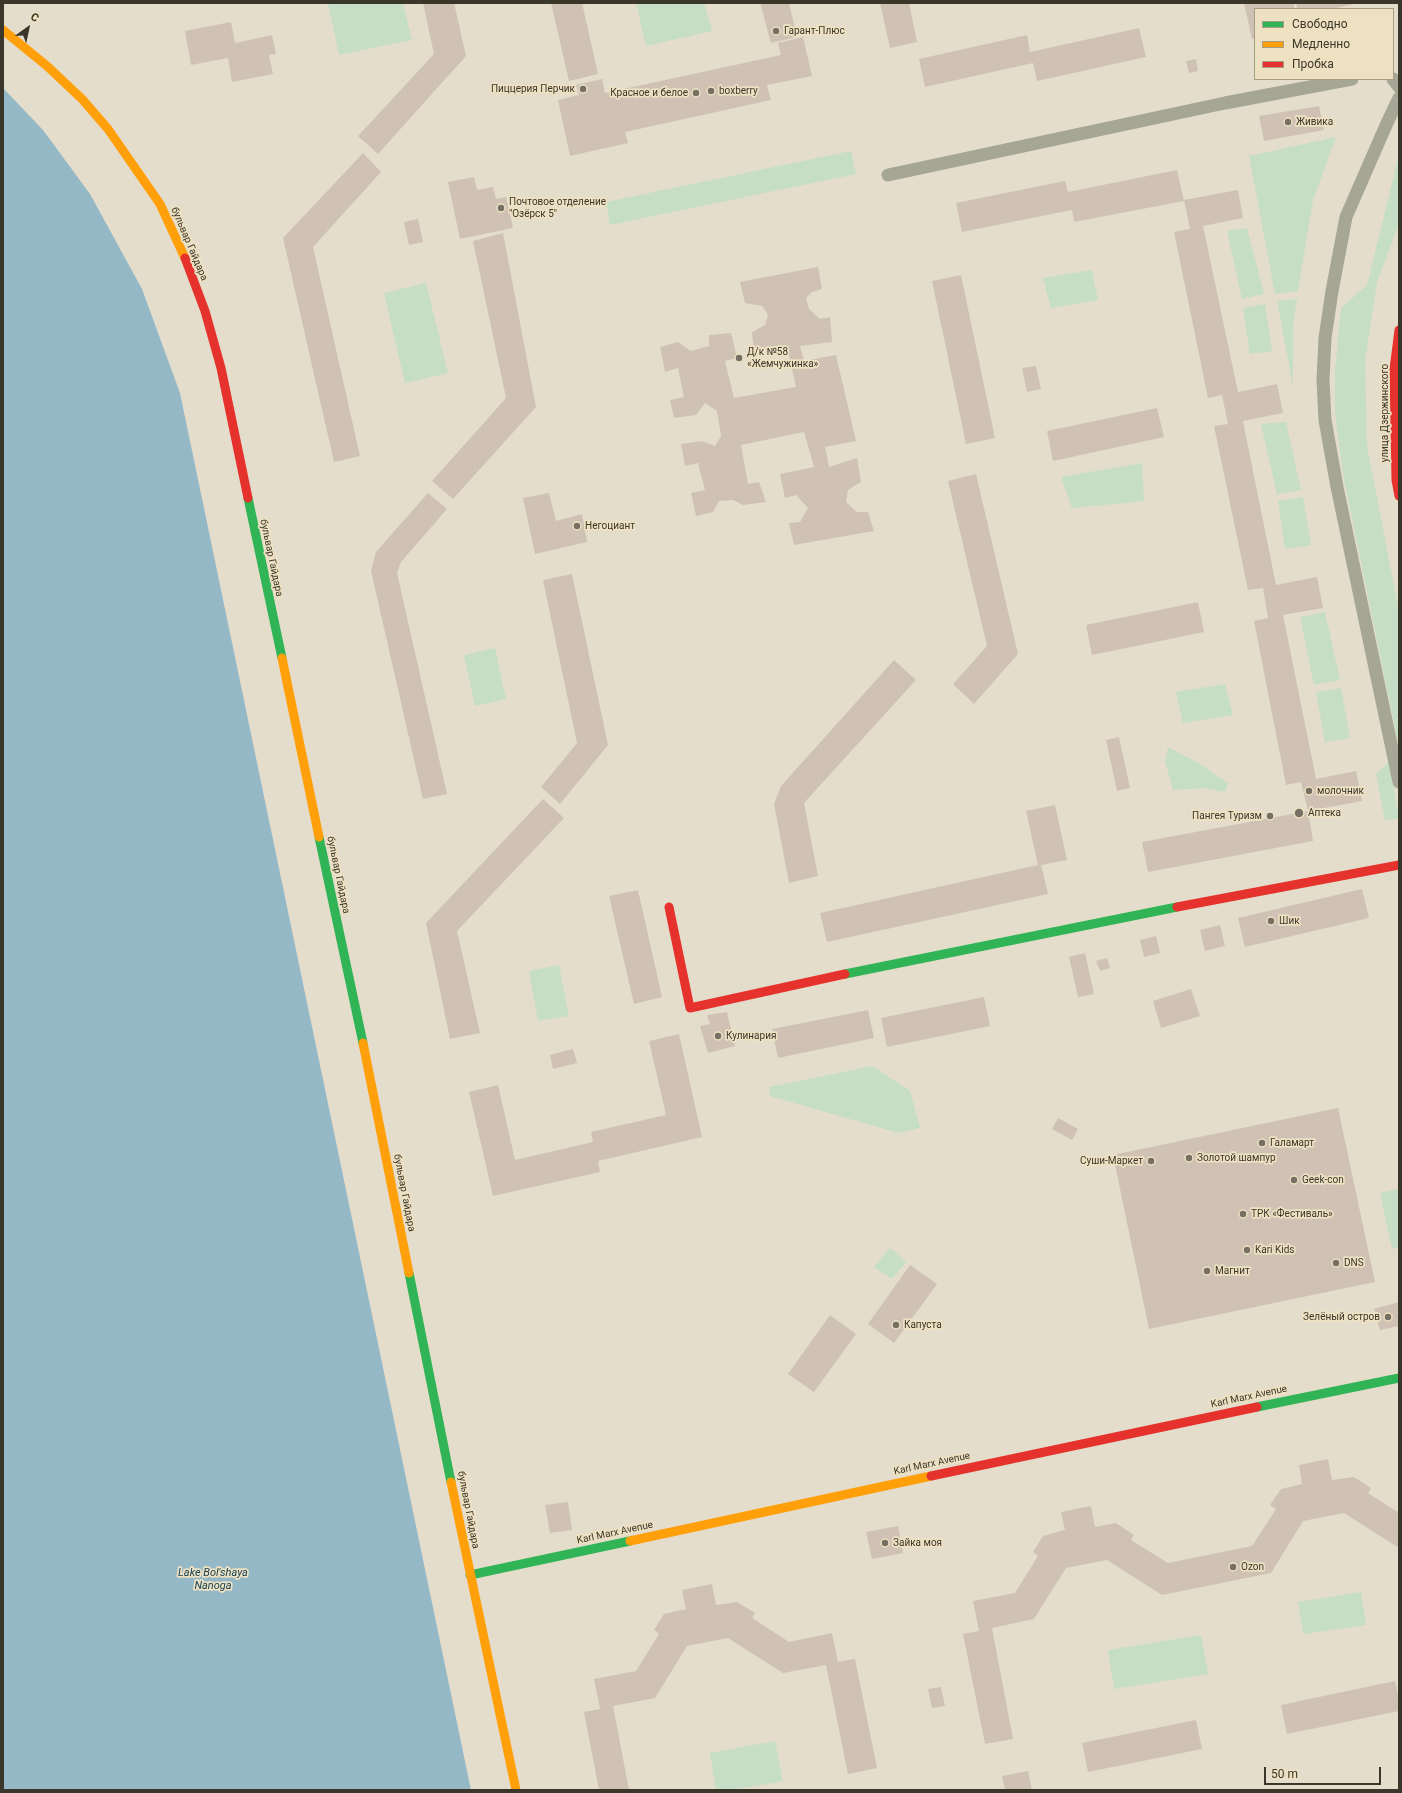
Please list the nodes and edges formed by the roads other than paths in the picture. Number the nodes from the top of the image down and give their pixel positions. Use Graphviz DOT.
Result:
graph roads {
  1 [pos="3,30"];
  2 [pos="1347,80"];
  3 [pos="1399,98"];
  4 [pos="888,175"];
  5 [pos="1399,330"];
  6 [pos="1399,496"];
  7 [pos="1399,782"];
  8 [pos="1399,865"];
  9 [pos="669,907"];
  10 [pos="1399,1378"];
  11 [pos="470,1575"];
  12 [pos="516,1790"];
  1 -- 11 [label="street, бульвар Гайдара"];
  2 -- 4 [label="street"];
  3 -- 7 [label="street"];
  5 -- 6 [label="street, улица Дзержинского"];
  8 -- 9 [label="street"];
  10 -- 11 [label="street, Karl Marx Avenue"];
  11 -- 12 [label="street, бульвар Гайдара"];
}
